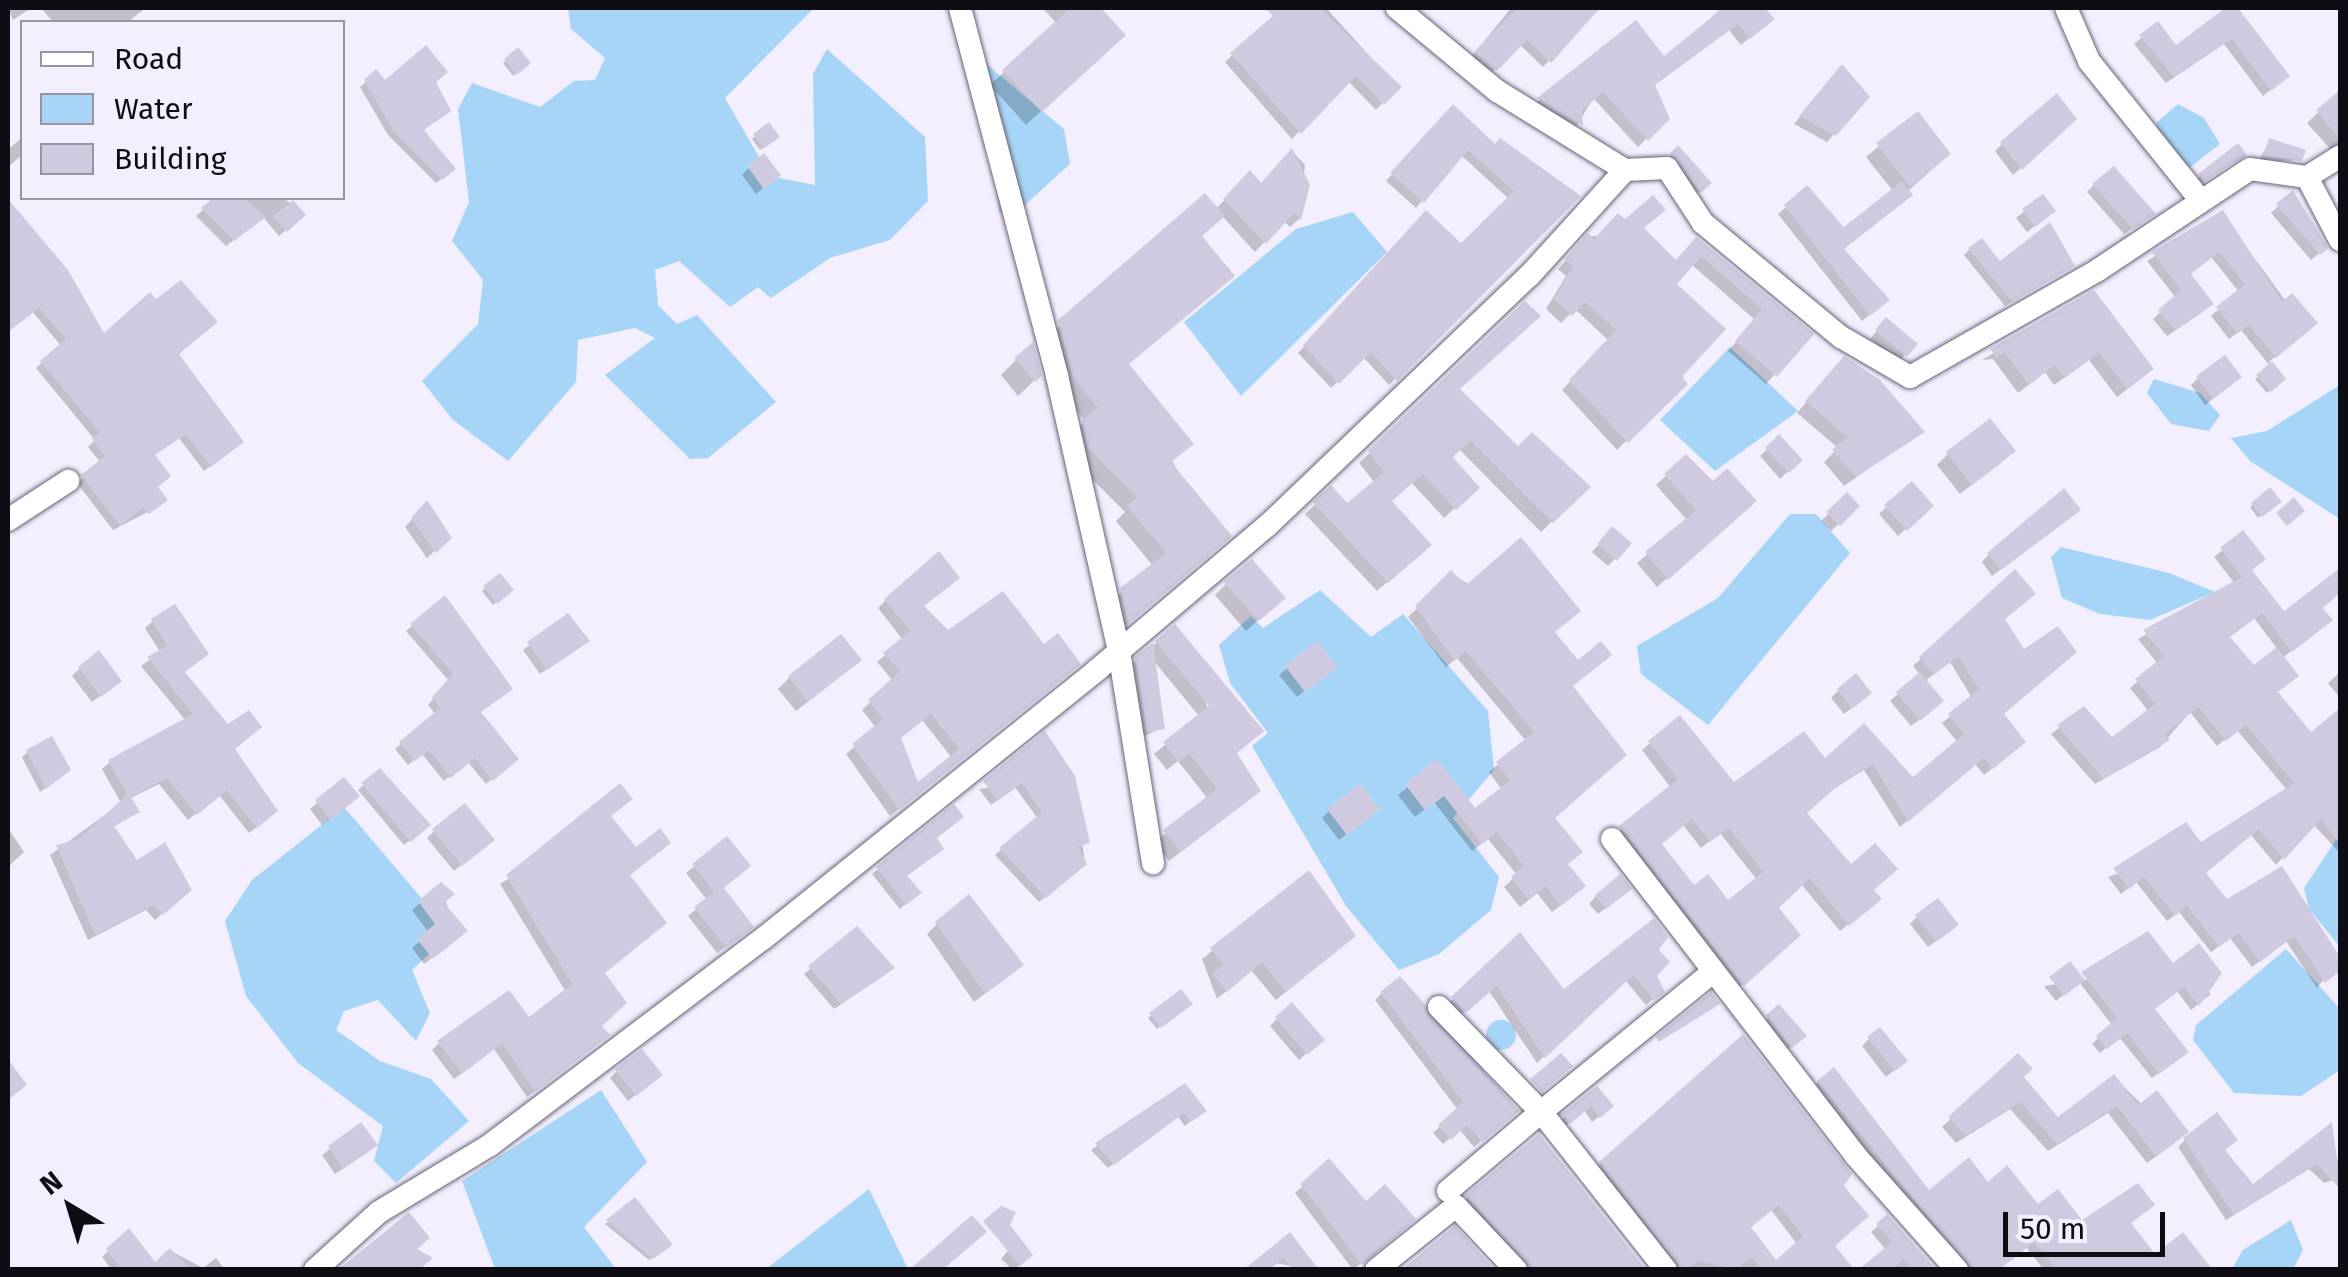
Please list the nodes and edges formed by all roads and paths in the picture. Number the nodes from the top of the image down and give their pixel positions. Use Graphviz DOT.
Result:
graph roads {
  1 [pos="960,8"];
  2 [pos="1397,8"];
  3 [pos="2066,8"];
  4 [pos="2340,156"];
  5 [pos="1625,170"];
  6 [pos="2306,178"];
  7 [pos="2201,202"];
  8 [pos="2340,240"];
  9 [pos="68,480"];
  10 [pos="8,520"];
  11 [pos="1119,651"];
  12 [pos="1612,839"];
  13 [pos="1154,862"];
  14 [pos="1710,974"];
  15 [pos="1439,1008"];
  16 [pos="1541,1112"];
  17 [pos="1448,1192"];
  18 [pos="315,1270"];
  19 [pos="1376,1270"];
  20 [pos="1516,1270"];
  21 [pos="1666,1270"];
  22 [pos="1957,1270"];
  1 -- 11 [label="street"];
  2 -- 5 [label="street"];
  3 -- 7 [label="street"];
  4 -- 6 [label="street"];
  5 -- 7 [label="street"];
  5 -- 11 [label="street"];
  6 -- 7 [label="street"];
  6 -- 8 [label="street"];
  9 -- 10 [label="street"];
  11 -- 13 [label="street"];
  11 -- 18 [label="street"];
  12 -- 14 [label="street"];
  14 -- 16 [label="street"];
  14 -- 22 [label="street"];
  15 -- 16 [label="street"];
  16 -- 17 [label="street"];
  16 -- 21 [label="street"];
  19 -- 20 [label="street"];
}
